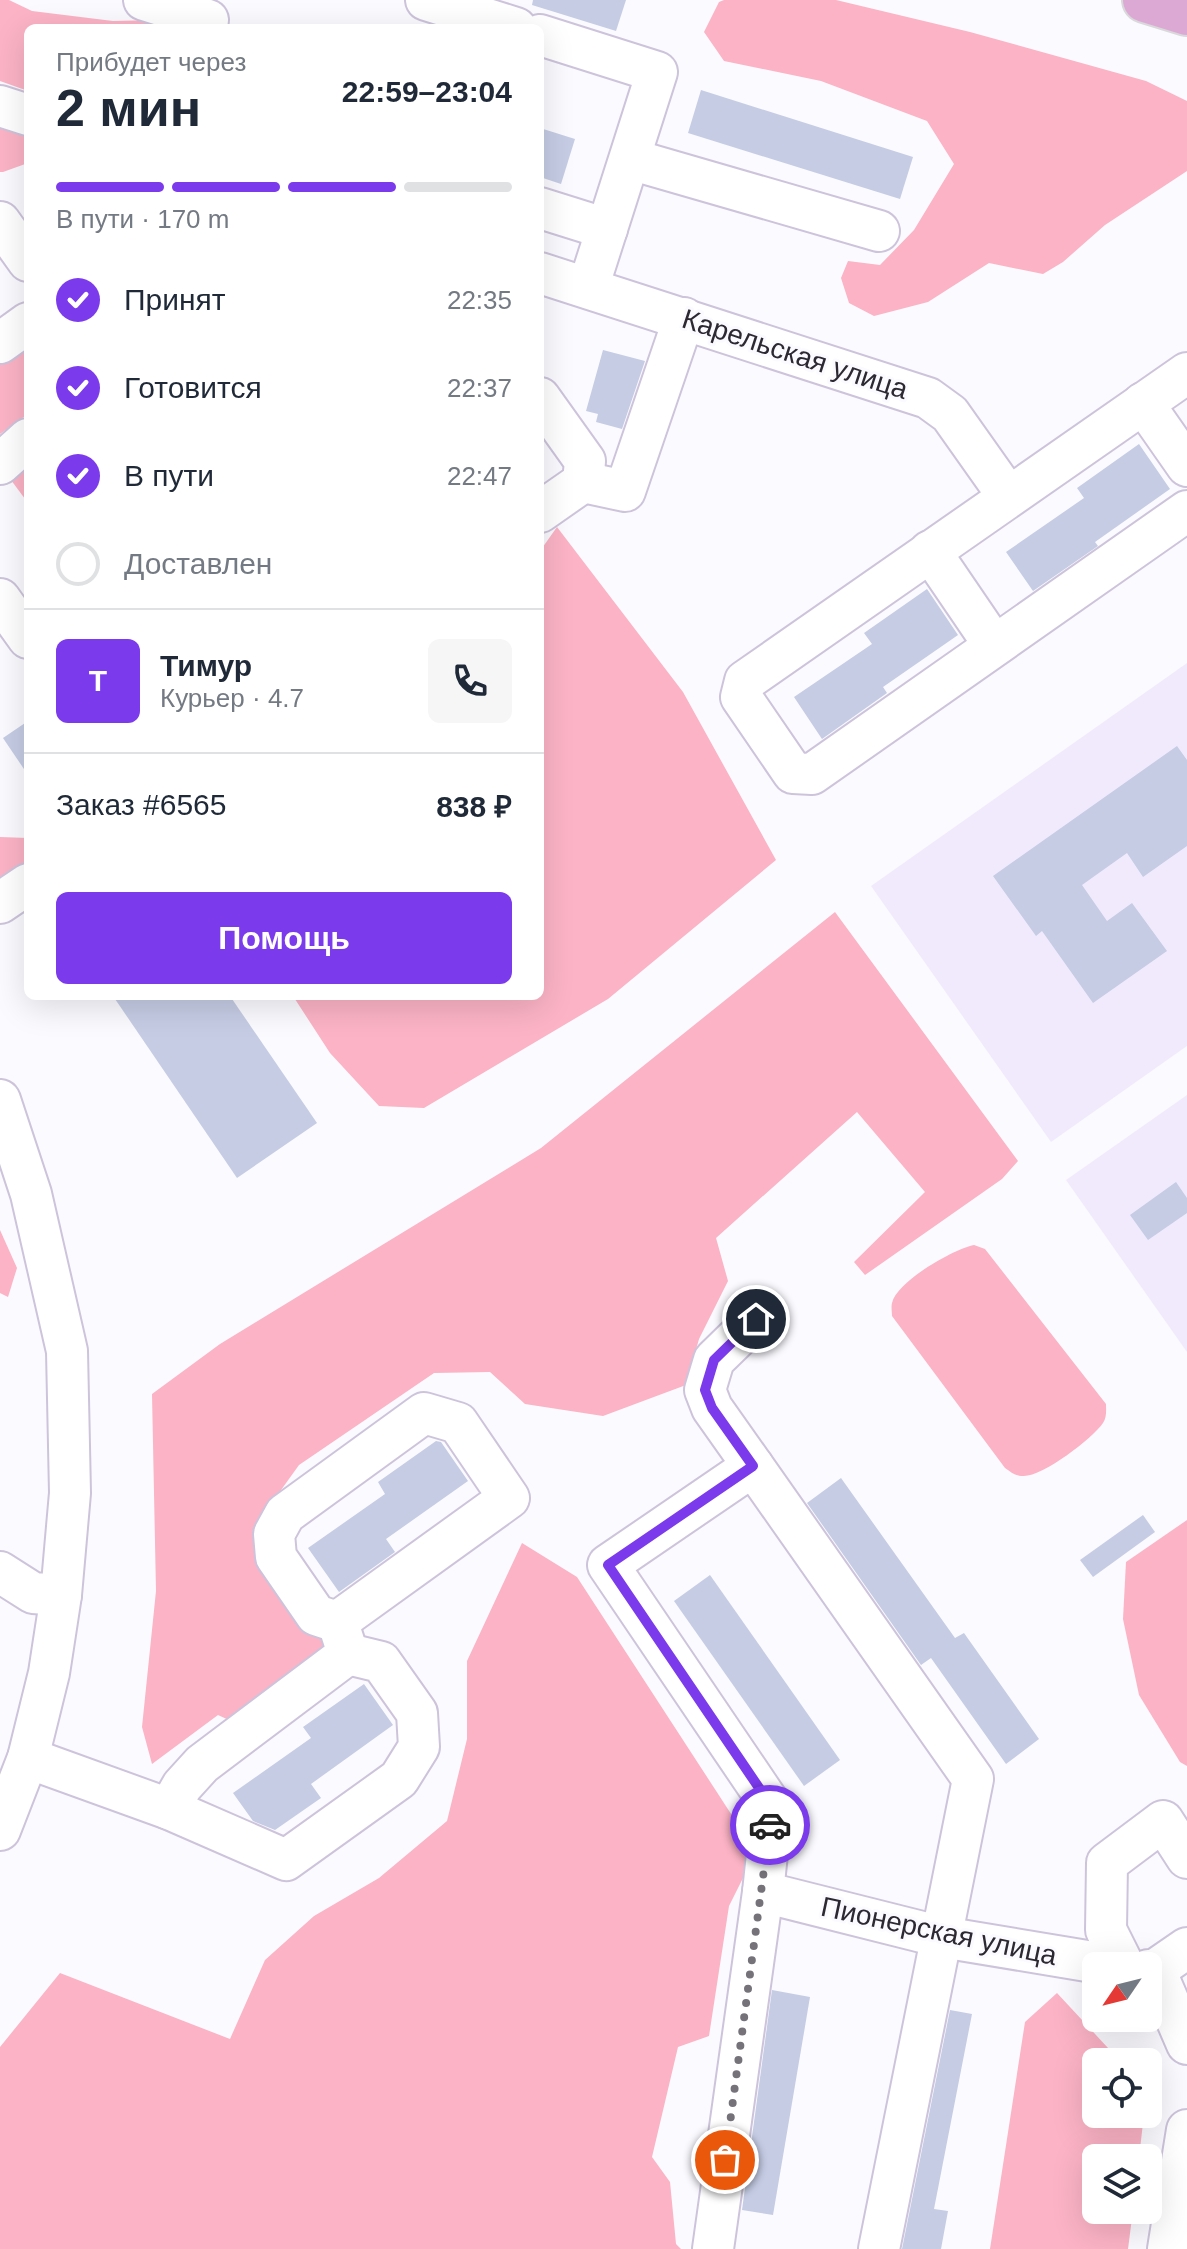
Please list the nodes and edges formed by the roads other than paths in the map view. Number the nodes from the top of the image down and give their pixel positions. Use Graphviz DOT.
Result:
graph roads {
  1 [pos="144,0"];
  2 [pos="426,0"];
  3 [pos="1145,0"];
  4 [pos="1187,13"];
  5 [pos="209,16"];
  6 [pos="503,24"];
  7 [pos="544,36"];
  8 [pos="0,106"];
  9 [pos="24,114"];
  10 [pos="630,159"];
  11 [pos="544,209"];
  12 [pos="0,222"];
  13 [pos="607,229"];
  14 [pos="879,231"];
  15 [pos="24,255"];
  16 [pos="544,274"];
  17 [pos="588,288"];
  18 [pos="684,318"];
  19 [pos="24,326"];
  20 [pos="0,343"];
  21 [pos="1187,373"];
  22 [pos="1143,403"];
  23 [pos="544,404"];
  24 [pos="24,443"];
  25 [pos="0,464"];
  26 [pos="1187,466"];
  27 [pos="583,482"];
  28 [pos="1008,496"];
  29 [pos="544,509"];
  30 [pos="1187,511"];
  31 [pos="930,551"];
  32 [pos="0,599"];
  33 [pos="24,632"];
  34 [pos="994,645"];
  35 [pos="24,887"];
  36 [pos="0,903"];
  37 [pos="0,1100"];
  38 [pos="756,1319"];
  39 [pos="753,1466"];
  40 [pos="0,1572"];
  41 [pos="61,1595"];
  42 [pos="343,1638"];
  43 [pos="28,1758"];
  44 [pos="169,1809"];
  45 [pos="0,1830"];
  46 [pos="1187,1858"];
  47 [pos="763,1892"];
  48 [pos="942,1937"];
  49 [pos="1187,1948"];
  50 [pos="1123,1952"];
  51 [pos="1162,1958"];
  52 [pos="1082,1959"];
  53 [pos="1162,2007"];
  54 [pos="1187,2044"];
  55 [pos="1187,2130"];
  56 [pos="713,2249"];
  57 [pos="879,2249"];
  58 [pos="1168,2249"];
  1 -- 5 [label="street"];
  2 -- 6 [label="street"];
  3 -- 4 [label="main road"];
  7 -- 10 [label="street"];
  8 -- 9 [label="street"];
  10 -- 13 [label="street"];
  10 -- 14 [label="street"];
  11 -- 13 [label="street"];
  12 -- 15 [label="street"];
  13 -- 17 [label="street"];
  16 -- 17 [label="street, Карельская улица"];
  17 -- 18 [label="street, Карельская улица"];
  18 -- 27 [label="street"];
  18 -- 28 [label="street, Карельская улица"];
  19 -- 20 [label="street"];
  21 -- 22 [label="street"];
  22 -- 26 [label="street"];
  22 -- 28 [label="street"];
  23 -- 27 [label="street"];
  24 -- 25 [label="street"];
  27 -- 29 [label="street"];
  28 -- 31 [label="street"];
  30 -- 34 [label="street"];
  31 -- 34 [label="street"];
  31 -- 34 [label="street"];
  32 -- 33 [label="street"];
  35 -- 36 [label="street"];
  37 -- 41 [label="street"];
  38 -- 39 [label="street"];
  39 -- 47 [label="street"];
  39 -- 48 [label="street"];
  40 -- 41 [label="street"];
  41 -- 43 [label="street"];
  42 -- 42 [label="street"];
  42 -- 44 [label="street"];
  42 -- 44 [label="street"];
  43 -- 44 [label="street"];
  43 -- 45 [label="street"];
  46 -- 50 [label="street"];
  47 -- 48 [label="street, Пионерская улица"];
  47 -- 56 [label="street"];
  48 -- 52 [label="street, Пионерская улица"];
  48 -- 57 [label="street"];
  49 -- 51 [label="street"];
  53 -- 54 [label="street"];
  55 -- 58 [label="street"];
}
